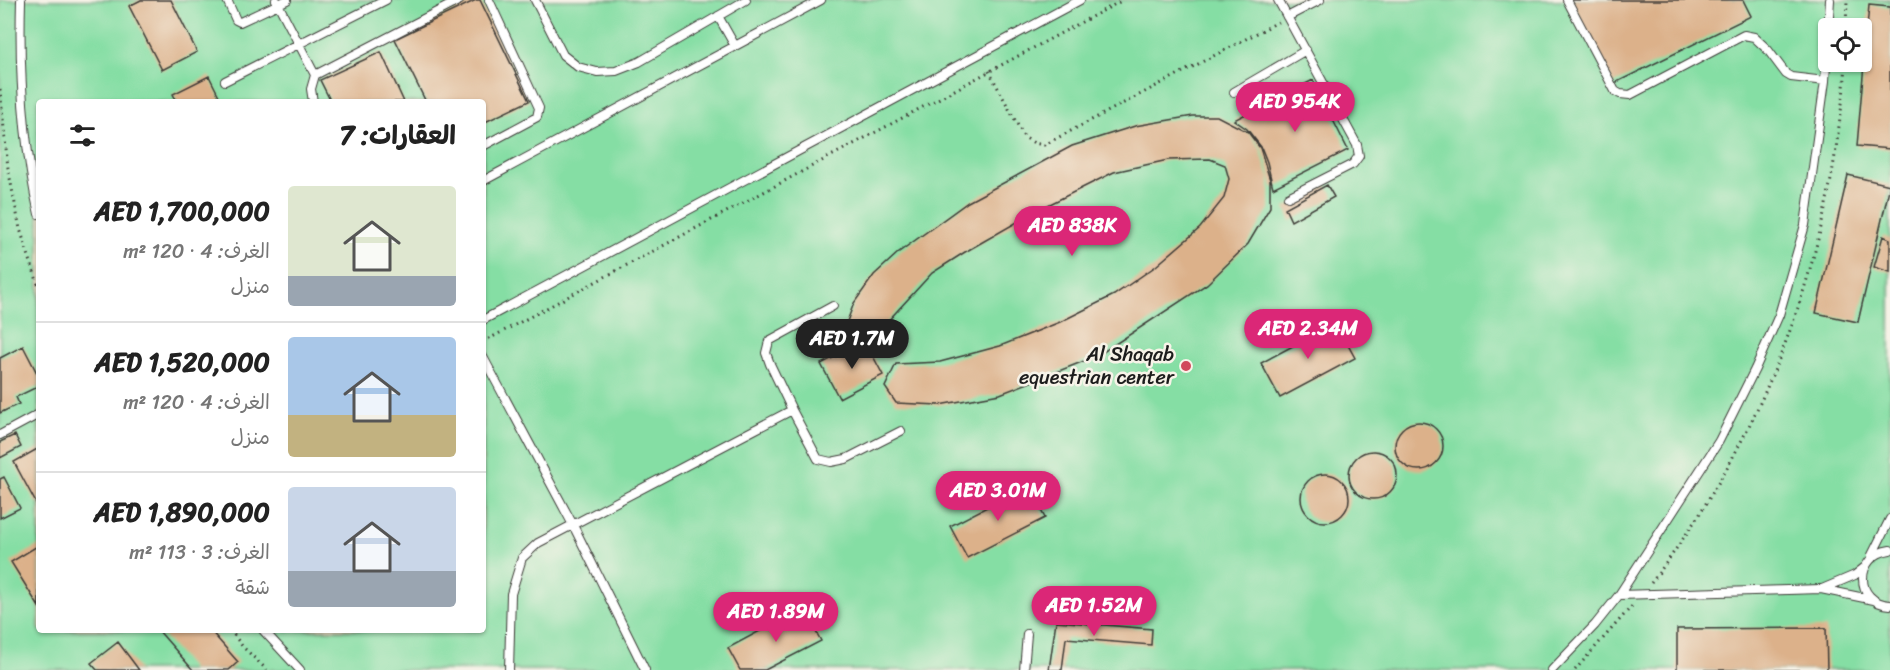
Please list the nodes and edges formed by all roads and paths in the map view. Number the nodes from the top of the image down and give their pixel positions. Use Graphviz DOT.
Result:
graph roads {
  1 [pos="21,0"];
  2 [pos="227,0"];
  3 [pos="287,0"];
  4 [pos="386,0"];
  5 [pos="460,0"];
  6 [pos="535,0"];
  7 [pos="746,0"];
  8 [pos="821,0"];
  9 [pos="1080,0"];
  10 [pos="1123,0"];
  11 [pos="1278,0"];
  12 [pos="1320,0"];
  13 [pos="1567,0"];
  14 [pos="1830,0"];
  15 [pos="1847,0"];
  16 [pos="491,1"];
  17 [pos="277,2"];
  18 [pos="718,16"];
  19 [pos="1287,17"];
  20 [pos="1846,18"];
  21 [pos="299,44"];
  22 [pos="735,46"];
  23 [pos="1306,50"];
  24 [pos="988,70"];
  25 [pos="315,75"];
  26 [pos="225,81"];
  27 [pos="1824,81"];
  28 [pos="0,89"];
  29 [pos="1234,92"];
  30 [pos="313,99"];
  31 [pos="486,144"];
  32 [pos="486,179"];
  33 [pos="36,196"];
  34 [pos="1288,198"];
  35 [pos="36,277"];
  36 [pos="833,306"];
  37 [pos="486,318"];
  38 [pos="486,340"];
  39 [pos="486,363"];
  40 [pos="792,410"];
  41 [pos="36,416"];
  42 [pos="901,431"];
  43 [pos="0,435"];
  44 [pos="1890,519"];
  45 [pos="573,525"];
  46 [pos="1890,550"];
  47 [pos="1867,563"];
  48 [pos="1821,589"];
  49 [pos="1619,595"];
  50 [pos="1875,600"];
  51 [pos="1889,607"];
  52 [pos="232,633"];
  53 [pos="266,633"];
  54 [pos="1027,634"];
  55 [pos="267,670"];
  56 [pos="300,670"];
  57 [pos="509,670"];
  58 [pos="645,670"];
  59 [pos="1024,670"];
  60 [pos="1552,670"];
  1 -- 33 [label="lane"];
  2 -- 17 [label="lane"];
  3 -- 17 [label="lane"];
  4 -- 21 [label="lane"];
  5 -- 25 [label="lane"];
  6 -- 18 [label="lane"];
  7 -- 18 [label="lane"];
  8 -- 22 [label="lane"];
  9 -- 37 [label="lane"];
  10 -- 24 [label="path"];
  11 -- 19 [label="lane"];
  12 -- 19 [label="lane"];
  13 -- 27 [label="lane"];
  14 -- 27 [label="lane"];
  15 -- 20 [label="path"];
  16 -- 31 [label="lane"];
  17 -- 21 [label="lane"];
  18 -- 22 [label="lane"];
  19 -- 23 [label="lane"];
  19 -- 24 [label="path"];
  21 -- 25 [label="lane"];
  21 -- 26 [label="lane"];
  22 -- 32 [label="lane"];
  23 -- 29 [label="lane"];
  23 -- 34 [label="lane"];
  24 -- 38 [label="path"];
  25 -- 30 [label="lane"];
  27 -- 49 [label="lane"];
  28 -- 35 [label="path"];
  36 -- 40 [label="lane"];
  39 -- 45 [label="lane"];
  40 -- 42 [label="lane"];
  40 -- 45 [label="lane"];
  41 -- 43 [label="lane"];
  44 -- 47 [label="lane"];
  45 -- 57 [label="lane"];
  45 -- 58 [label="lane"];
  46 -- 47 [label="lane"];
  47 -- 48 [label="lane"];
  47 -- 50 [label="lane"];
  48 -- 49 [label="lane"];
  48 -- 50 [label="lane"];
  49 -- 60 [label="lane"];
  50 -- 51 [label="lane"];
  52 -- 55 [label="path"];
  53 -- 56 [label="lane"];
  54 -- 59 [label="lane"];
}
